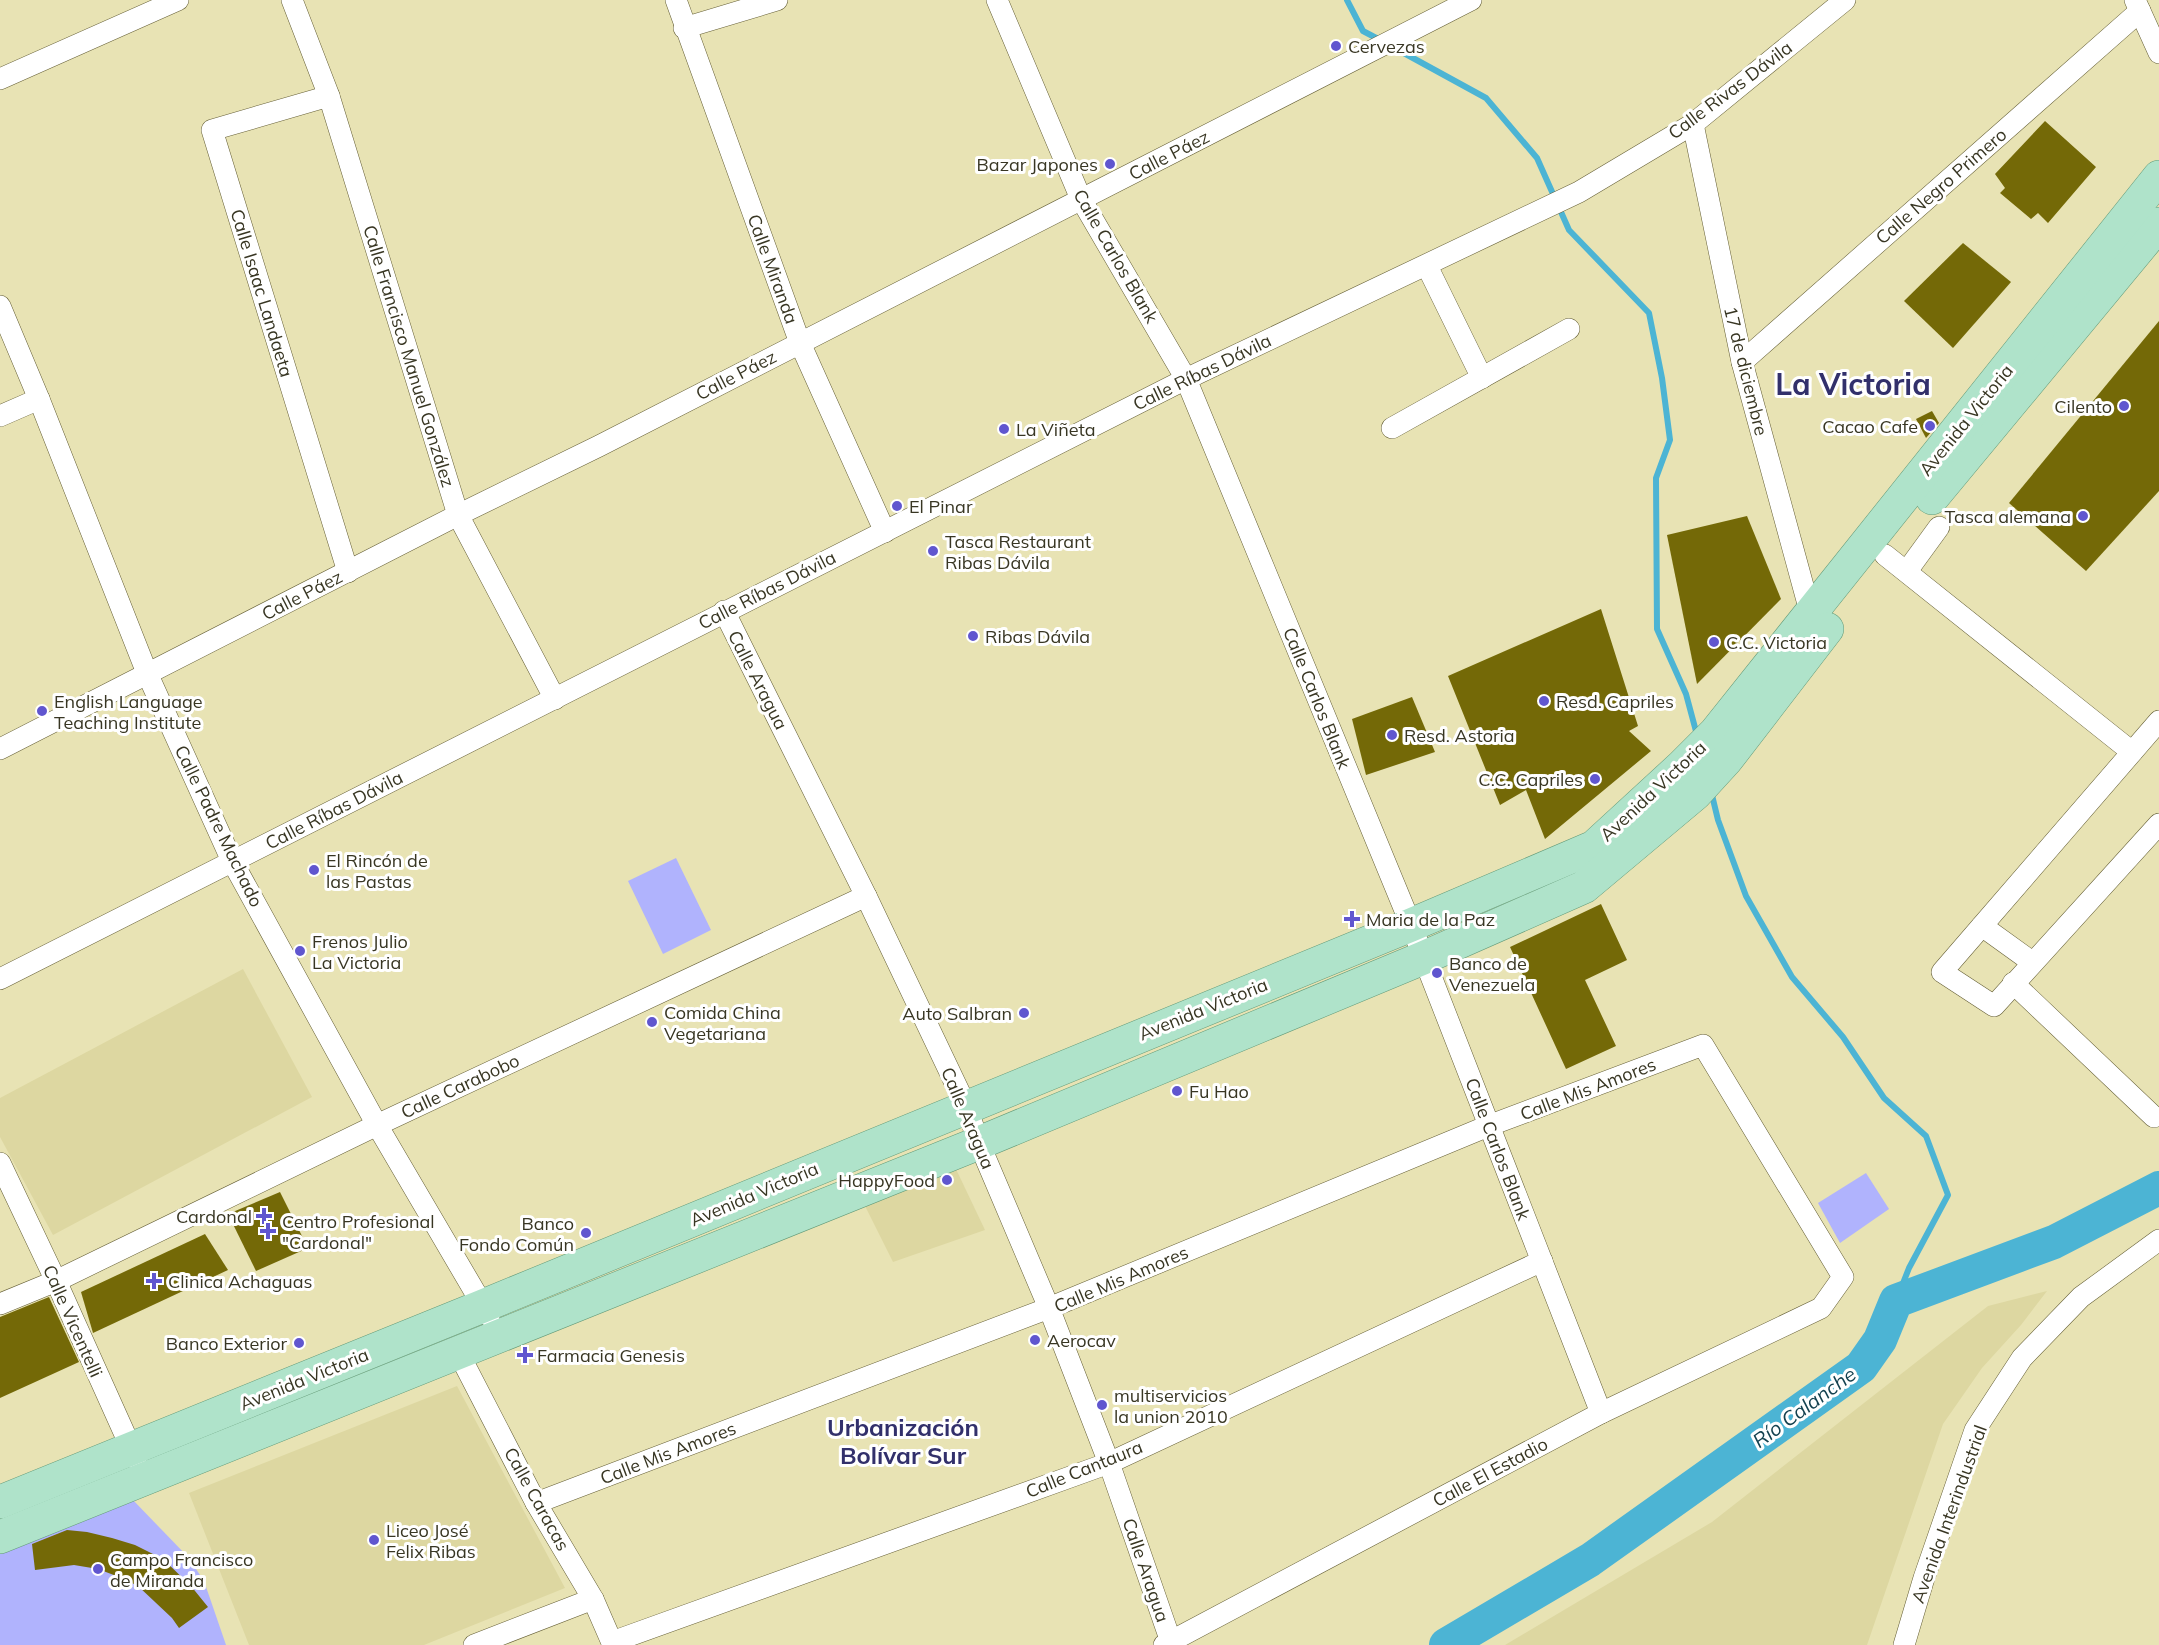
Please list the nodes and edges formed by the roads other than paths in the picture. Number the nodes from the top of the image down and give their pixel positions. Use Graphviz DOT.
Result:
graph roads {
  1 [pos="178,0"];
  2 [pos="292,0"];
  3 [pos="676,0"];
  4 [pos="777,0"];
  5 [pos="997,0"];
  6 [pos="1471,0"];
  7 [pos="1845,0"];
  8 [pos="2138,5"];
  9 [pos="134,9"];
  10 [pos="684,28"];
  11 [pos="2159,53"];
  12 [pos="0,79"];
  13 [pos="329,96"];
  14 [pos="1693,124"];
  15 [pos="2159,177"];
  16 [pos="1081,199"];
  17 [pos="1540,212"];
  18 [pos="2159,224"];
  19 [pos="1427,266"];
  20 [pos="0,306"];
  21 [pos="1569,329"];
  22 [pos="800,343"];
  23 [pos="1742,362"];
  24 [pos="1186,378"];
  25 [pos="1482,378"];
  26 [pos="39,399"];
  27 [pos="0,416"];
  28 [pos="1392,428"];
  29 [pos="458,515"];
  30 [pos="1939,527"];
  31 [pos="885,532"];
  32 [pos="1896,563"];
  33 [pos="348,572"];
  34 [pos="724,611"];
  35 [pos="1810,615"];
  36 [pos="147,673"];
  37 [pos="555,699"];
  38 [pos="2159,721"];
  39 [pos="1721,746"];
  40 [pos="0,749"];
  41 [pos="2132,752"];
  42 [pos="1689,780"];
  43 [pos="2159,824"];
  44 [pos="232,861"];
  45 [pos="866,896"];
  46 [pos="1411,925"];
  47 [pos="1982,926"];
  48 [pos="1423,958"];
  49 [pos="2031,962"];
  50 [pos="0,979"];
  51 [pos="2013,983"];
  52 [pos="966,1106"];
  53 [pos="2154,1117"];
  54 [pos="377,1125"];
  55 [pos="1488,1126"];
  56 [pos="979,1143"];
  57 [pos="0,1163"];
  58 [pos="2159,1240"];
  59 [pos="1542,1261"];
  60 [pos="56,1281"];
  61 [pos="0,1304"];
  62 [pos="1049,1308"];
  63 [pos="1821,1308"];
  64 [pos="492,1321"];
  65 [pos="459,1354"];
  66 [pos="1601,1413"];
  67 [pos="131,1449"];
  68 [pos="1109,1463"];
  69 [pos="145,1479"];
  70 [pos="0,1502"];
  71 [pos="536,1503"];
  72 [pos="0,1537"];
  73 [pos="594,1599"];
  74 [pos="1168,1643"];
  75 [pos="613,1644"];
  76 [pos="474,1645"];
  77 [pos="1904,1645"];
  1 -- 9 [label="street"];
  2 -- 13 [label="street, Calle Francisco Manuel González"];
  3 -- 10 [label="street, Calle Miranda"];
  4 -- 10 [label="street"];
  5 -- 16 [label="street, Calle Carlos Blank"];
  6 -- 16 [label="street, Calle Páez"];
  7 -- 14 [label="street, Calle Rivas Dávila"];
  8 -- 11 [label="street"];
  8 -- 23 [label="street, Calle Negro Primero"];
  9 -- 12 [label="street"];
  10 -- 22 [label="street, Calle Miranda"];
  13 -- 29 [label="street, Calle Francisco Manuel González"];
  13 -- 33 [label="street, Calle Isaac Landaeta"];
  14 -- 17 [label="street, Calle Rivas Dávila"];
  14 -- 23 [label="street, 17 de diciembre"];
  15 -- 35 [label="main road, Avenida Victoria"];
  16 -- 22 [label="street, Calle Páez"];
  16 -- 24 [label="street, Calle Carlos Blank"];
  17 -- 19 [label="street, Calle Ríbas Dávila"];
  18 -- 32 [label="main road, Avenida Victoria"];
  19 -- 24 [label="street, Calle Ríbas Dávila"];
  19 -- 25 [label="street"];
  20 -- 26 [label="street, Calle Padre Machado"];
  21 -- 25 [label="street"];
  22 -- 29 [label="street, Calle Páez"];
  22 -- 31 [label="street, Calle Miranda"];
  23 -- 35 [label="street, 17 de diciembre"];
  24 -- 31 [label="street, Calle Ríbas Dávila"];
  24 -- 46 [label="street, Calle Carlos Blank"];
  25 -- 28 [label="street"];
  26 -- 27 [label="street"];
  26 -- 36 [label="street, Calle Padre Machado"];
  29 -- 33 [label="street, Calle Páez"];
  29 -- 37 [label="street, Calle Francisco Manuel González"];
  30 -- 32 [label="street"];
  31 -- 34 [label="street, Calle Ríbas Dávila"];
  32 -- 39 [label="main road, Avenida Victoria"];
  32 -- 41 [label="street"];
  33 -- 36 [label="street, Calle Páez"];
  34 -- 37 [label="street, Calle Ríbas Dávila"];
  34 -- 45 [label="street, Calle Aragua"];
  35 -- 39 [label="main road, Avenida Victoria"];
  36 -- 40 [label="street, Calle Páez"];
  36 -- 44 [label="street, Calle Padre Machado"];
  37 -- 44 [label="street, Calle Ríbas Dávila"];
  38 -- 41 [label="street"];
  39 -- 42 [label="main road, Avenida Victoria"];
  41 -- 47 [label="street"];
  42 -- 46 [label="main road, Avenida Victoria"];
  42 -- 48 [label="main road, Avenida Victoria"];
  43 -- 49 [label="street"];
  44 -- 50 [label="street, Calle Ríbas Dávila"];
  44 -- 54 [label="street, Calle Padre Machado"];
  45 -- 52 [label="street, Calle Aragua"];
  45 -- 54 [label="street, Calle Carabobo"];
  46 -- 48 [label="street, Calle Carlos Blank"];
  46 -- 52 [label="main road, Avenida Victoria"];
  47 -- 49 [label="street"];
  47 -- 51 [label="street"];
  48 -- 55 [label="street, Calle Carlos Blank"];
  48 -- 56 [label="main road, Avenida Victoria"];
  49 -- 51 [label="street"];
  51 -- 53 [label="street"];
  52 -- 56 [label="street, Calle Aragua"];
  52 -- 64 [label="main road, Avenida Victoria"];
  54 -- 60 [label="street, Calle Carabobo"];
  54 -- 64 [label="street, Calle Padre Machado"];
  55 -- 59 [label="street, Calle Carlos Blank"];
  55 -- 62 [label="street, Calle Mis Amores"];
  55 -- 63 [label="street, Calle Mis Amores"];
  56 -- 62 [label="street, Calle Aragua"];
  56 -- 64 [label="main road, Avenida Victoria"];
  57 -- 60 [label="street, Calle Vicentelli"];
  58 -- 77 [label="street, Avenida Interindustrial"];
  59 -- 66 [label="street, Calle Carlos Blank"];
  59 -- 68 [label="street, Calle Cantaura"];
  60 -- 61 [label="street, Calle Carabobo"];
  60 -- 67 [label="street, Calle Vicentelli"];
  62 -- 68 [label="street, Calle Aragua"];
  62 -- 71 [label="street, Calle Mis Amores"];
  63 -- 66 [label="street, Calle El Estadio"];
  64 -- 65 [label="main road, Avenida Victoria"];
  64 -- 67 [label="main road, Avenida Victoria"];
  65 -- 69 [label="main road, Avenida Victoria"];
  65 -- 71 [label="street, Calle Caracas"];
  66 -- 74 [label="street, Calle El Estadio"];
  67 -- 69 [label="street, Calle Vicentelli"];
  67 -- 70 [label="main road, Avenida Victoria"];
  68 -- 74 [label="street, Calle Aragua"];
  68 -- 75 [label="street, Calle Cantaura"];
  69 -- 72 [label="main road, Avenida Victoria"];
  71 -- 73 [label="street, Calle Caracas"];
  73 -- 75 [label="street, Calle Caracas"];
  73 -- 76 [label="street"];
}
